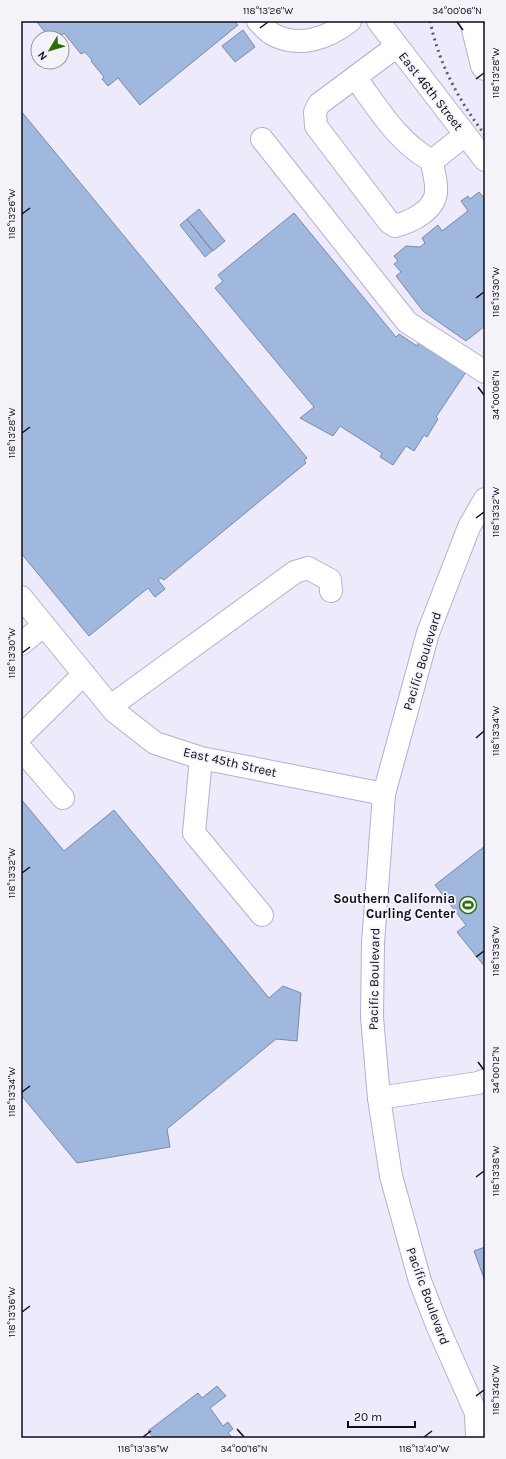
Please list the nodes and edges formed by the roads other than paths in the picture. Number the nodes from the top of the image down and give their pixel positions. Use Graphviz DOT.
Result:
graph roads {
  1 [pos="258,21"];
  2 [pos="350,21"];
  3 [pos="378,21"];
  4 [pos="471,21"];
  5 [pos="397,46"];
  6 [pos="485,69"];
  7 [pos="355,77"];
  8 [pos="465,135"];
  9 [pos="262,139"];
  10 [pos="485,160"];
  11 [pos="432,161"];
  12 [pos="485,372"];
  13 [pos="485,499"];
  14 [pos="331,591"];
  15 [pos="21,597"];
  16 [pos="44,625"];
  17 [pos="21,644"];
  18 [pos="84,674"];
  19 [pos="111,706"];
  20 [pos="21,736"];
  21 [pos="21,749"];
  22 [pos="201,758"];
  23 [pos="384,794"];
  24 [pos="63,798"];
  25 [pos="262,915"];
  26 [pos="485,1080"];
  27 [pos="379,1098"];
  28 [pos="480,1416"];
  29 [pos="477,1438"];
  1 -- 2 [label="main road"];
  3 -- 5 [label="main road, East 46th Street"];
  4 -- 6 [label="main road"];
  5 -- 7 [label="main road"];
  5 -- 8 [label="main road, East 46th Street"];
  7 -- 11 [label="main road"];
  7 -- 11 [label="main road"];
  8 -- 10 [label="main road, East 46th Street"];
  8 -- 11 [label="main road"];
  9 -- 12 [label="main road"];
  13 -- 23 [label="main road, Pacific Boulevard"];
  14 -- 19 [label="main road"];
  15 -- 16 [label="main road, East 45th Street"];
  16 -- 17 [label="main road"];
  16 -- 18 [label="main road, East 45th Street"];
  18 -- 19 [label="main road, East 45th Street"];
  18 -- 20 [label="main road"];
  19 -- 22 [label="main road, East 45th Street"];
  21 -- 24 [label="main road"];
  22 -- 23 [label="main road, East 45th Street"];
  22 -- 25 [label="main road"];
  23 -- 27 [label="main road, Pacific Boulevard"];
  26 -- 27 [label="main road"];
  27 -- 28 [label="main road, Pacific Boulevard"];
  28 -- 29 [label="main road, Pacific Boulevard"];
}
